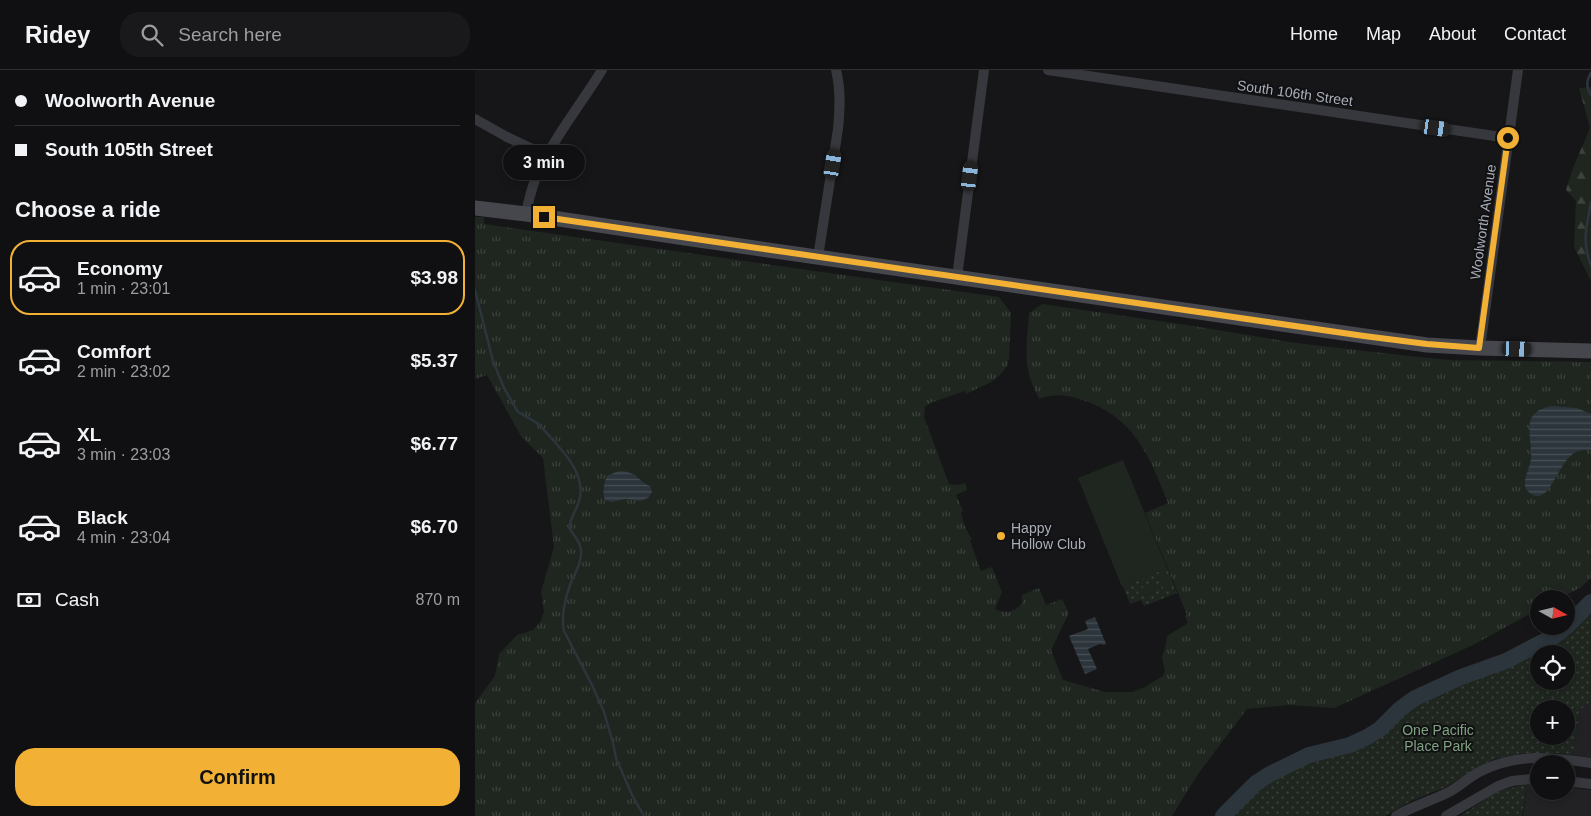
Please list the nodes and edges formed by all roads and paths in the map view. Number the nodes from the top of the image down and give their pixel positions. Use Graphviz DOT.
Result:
graph roads {
  1 [pos="602,70"];
  2 [pos="837,70"];
  3 [pos="984,70"];
  4 [pos="1048,70"];
  5 [pos="1517,70"];
  6 [pos="475,118"];
  7 [pos="1508,138"];
  8 [pos="547,156"];
  9 [pos="475,208"];
  10 [pos="526,214"];
  11 [pos="818,257"];
  12 [pos="957,277"];
  13 [pos="1479,348"];
  14 [pos="1591,351"];
  15 [pos="1591,763"];
  16 [pos="1530,779"];
  17 [pos="1575,782"];
  18 [pos="1591,784"];
  19 [pos="1396,816"];
  20 [pos="1446,816"];
  1 -- 8 [label="street"];
  2 -- 11 [label="street"];
  3 -- 12 [label="street"];
  4 -- 7 [label="street, South 106th Street"];
  5 -- 7 [label="street, Woolworth Avenue"];
  6 -- 8 [label="street"];
  7 -- 13 [label="street, Woolworth Avenue"];
  8 -- 10 [label="street"];
  9 -- 10 [label="street"];
  10 -- 11 [label="street"];
  11 -- 12 [label="street"];
  12 -- 13 [label="street"];
  13 -- 14 [label="street"];
  15 -- 19 [label="street"];
  16 -- 20 [label="street"];
  17 -- 18 [label="street"];
}
